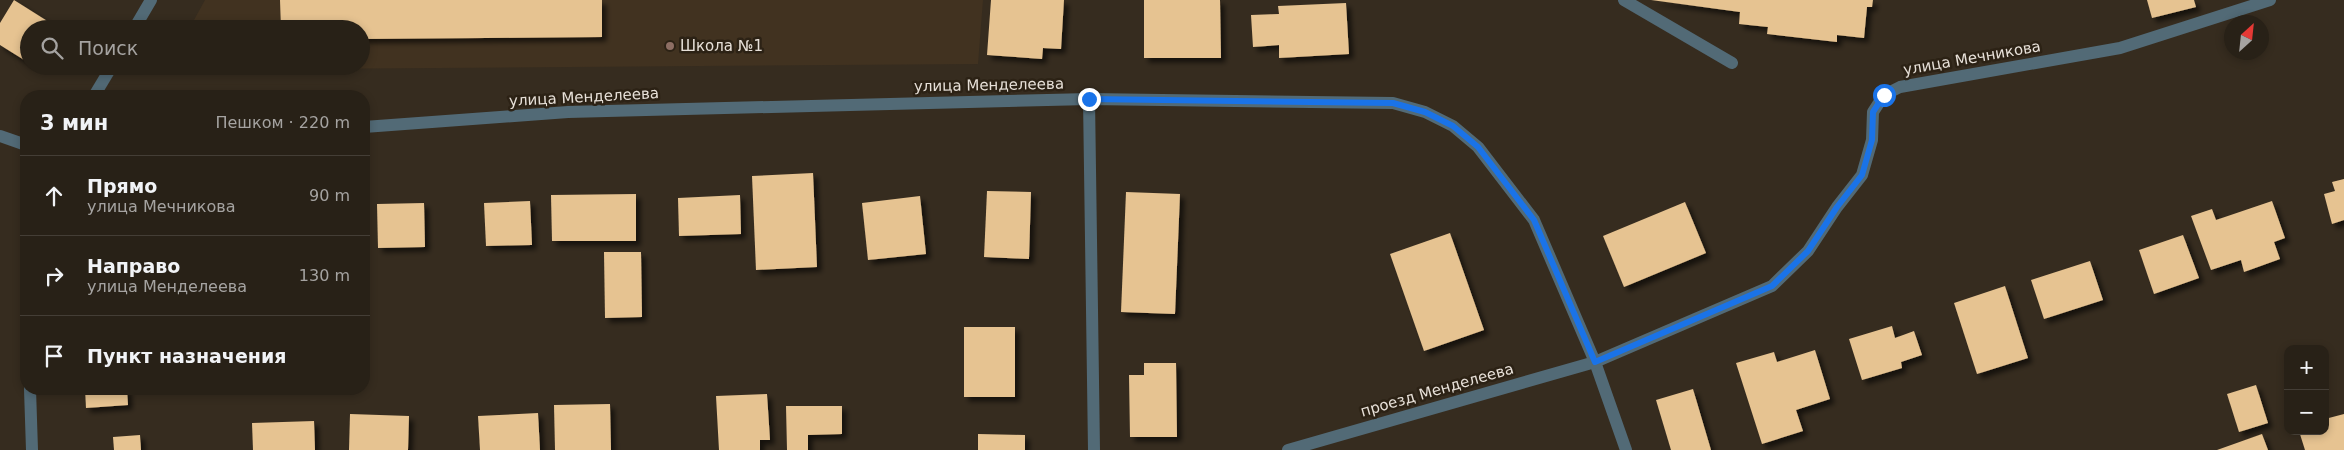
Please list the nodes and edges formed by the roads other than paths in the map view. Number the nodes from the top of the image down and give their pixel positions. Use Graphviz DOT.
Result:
graph roads {
  1 [pos="151,0"];
  2 [pos="1624,0"];
  3 [pos="2270,0"];
  4 [pos="139,20"];
  5 [pos="1732,63"];
  6 [pos="107,75"];
  7 [pos="98,90"];
  8 [pos="1089,99"];
  9 [pos="370,127"];
  10 [pos="0,136"];
  11 [pos="20,143"];
  12 [pos="1595,362"];
  13 [pos="30,395"];
  14 [pos="32,450"];
  15 [pos="1094,450"];
  16 [pos="1288,450"];
  17 [pos="1626,450"];
  1 -- 4 [label="street"];
  2 -- 5 [label="street"];
  3 -- 12 [label="street, улица Мечникова"];
  6 -- 7 [label="street"];
  8 -- 9 [label="street, улица Менделеева"];
  8 -- 12 [label="street, улица Менделеева"];
  8 -- 15 [label="street"];
  10 -- 11 [label="street"];
  12 -- 16 [label="street, проезд Менделеева"];
  12 -- 17 [label="street, улица Менделеева"];
  13 -- 14 [label="street"];
}
